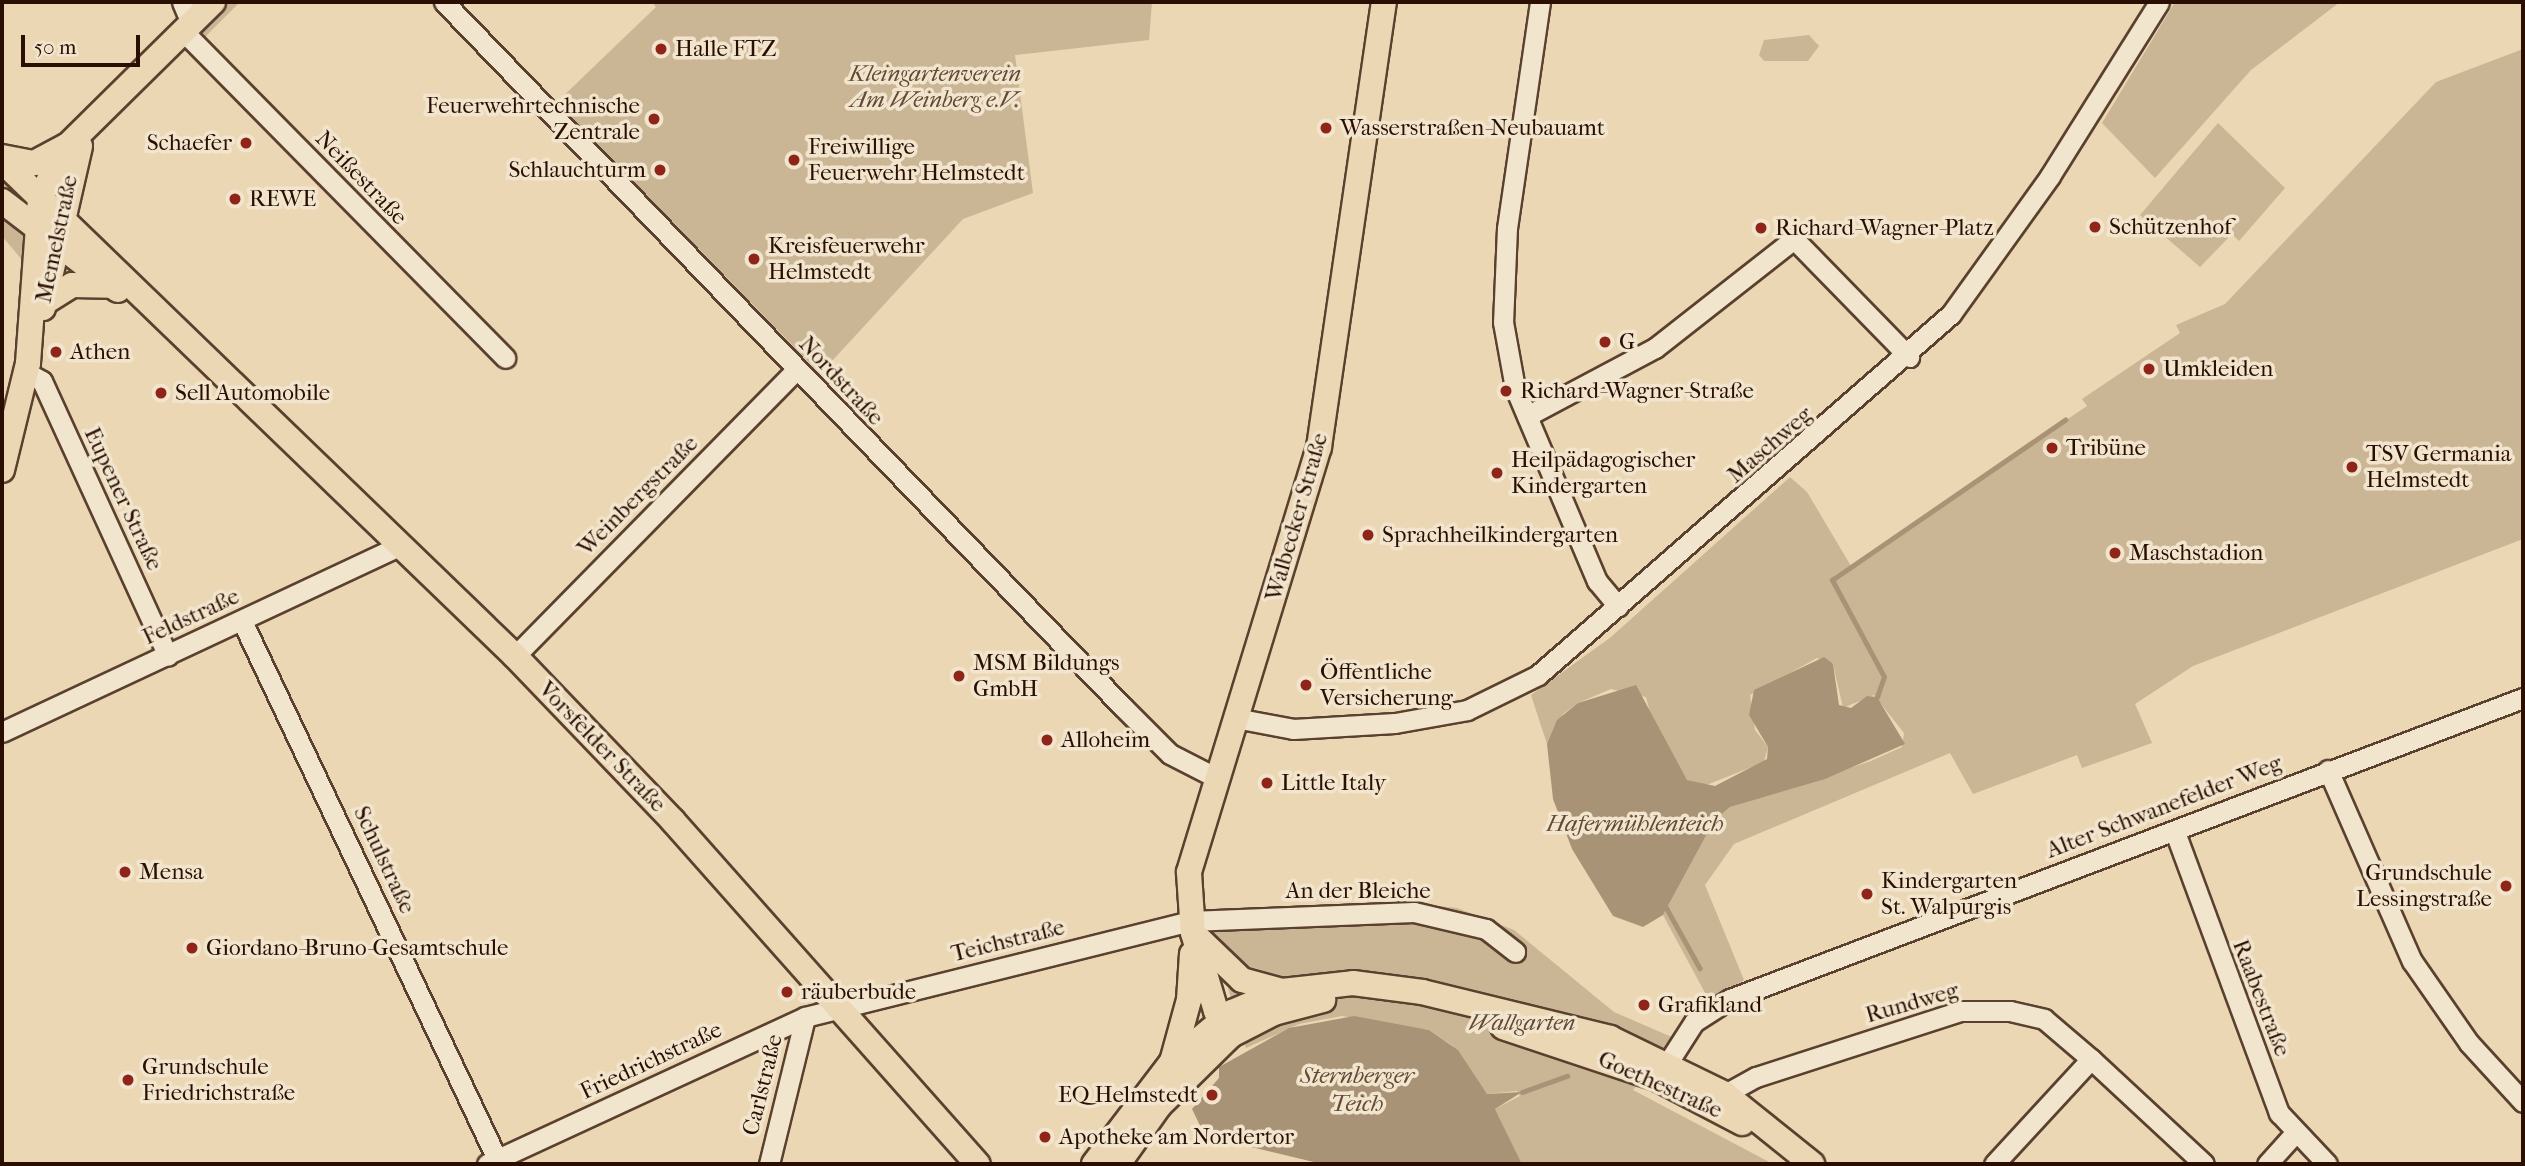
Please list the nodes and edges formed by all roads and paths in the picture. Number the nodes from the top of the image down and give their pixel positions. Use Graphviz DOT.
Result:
graph roads {
  1 [pos="213,2"];
  2 [pos="444,2"];
  3 [pos="1384,2"];
  4 [pos="1540,2"];
  5 [pos="2159,2"];
  6 [pos="185,18"];
  7 [pos="94,119"];
  8 [pos="67,146"];
  9 [pos="2,159"];
  10 [pos="2,201"];
  11 [pos="40,201"];
  12 [pos="60,219"];
  13 [pos="46,238"];
  14 [pos="114,287"];
  15 [pos="45,302"];
  16 [pos="200,355"];
  17 [pos="1909,356"];
  18 [pos="505,358"];
  19 [pos="27,367"];
  20 [pos="796,370"];
  21 [pos="1527,416"];
  22 [pos="2,470"];
  23 [pos="401,545"];
  24 [pos="1618,606"];
  25 [pos="243,621"];
  26 [pos="168,656"];
  27 [pos="515,656"];
  28 [pos="2523,698"];
  29 [pos="1235,718"];
  30 [pos="2,732"];
  31 [pos="2328,771"];
  32 [pos="1215,778"];
  33 [pos="2175,832"];
  34 [pos="1191,927"];
  35 [pos="1515,952"];
  36 [pos="1282,991"];
  37 [pos="838,1008"];
  38 [pos="805,1017"];
  39 [pos="1226,1028"];
  40 [pos="2091,1059"];
  41 [pos="1171,1063"];
  42 [pos="1662,1070"];
  43 [pos="1725,1094"];
  44 [pos="2523,1102"];
  45 [pos="2294,1134"];
  46 [pos="1806,1159"];
  47 [pos="492,1162"];
  48 [pos="769,1164"];
  49 [pos="978,1164"];
  50 [pos="1094,1164"];
  51 [pos="1118,1164"];
  52 [pos="1994,1164"];
  53 [pos="2204,1164"];
  54 [pos="2267,1164"];
  55 [pos="2328,1164"];
  1 -- 6 [label="main road, Memelstraße"];
  2 -- 20 [label="street, Nordstraße"];
  3 -- 29 [label="main road, Walbecker Straße"];
  4 -- 21 [label="street"];
  5 -- 17 [label="street, Maschweg"];
  6 -- 7 [label="main road, Memelstraße"];
  6 -- 18 [label="street, Neißestraße"];
  7 -- 8 [label="main road, Memelstraße"];
  7 -- 12 [label="main road, Memelstraße"];
  8 -- 9 [label="main road"];
  8 -- 11 [label="main road, Memelstraße"];
  9 -- 11 [label="main road, Vorsfelder Straße"];
  10 -- 13 [label="main road, Vorsfelder Straße"];
  11 -- 12 [label="main road, Vorsfelder Straße"];
  11 -- 13 [label="main road"];
  12 -- 13 [label="main road, Memelstraße"];
  12 -- 16 [label="main road, Vorsfelder Straße"];
  13 -- 14 [label="main road, Vorsfelder Straße"];
  13 -- 15 [label="main road, Memelstraße"];
  13 -- 19 [label="main road"];
  14 -- 15 [label="main road"];
  14 -- 16 [label="main road, Vorsfelder Straße"];
  15 -- 19 [label="main road, Memelstraße"];
  16 -- 23 [label="main road, Vorsfelder Straße"];
  17 -- 21 [label="street"];
  17 -- 24 [label="street, Maschweg"];
  19 -- 22 [label="main road"];
  19 -- 26 [label="street, Eupener Straße"];
  20 -- 27 [label="street, Weinbergstraße"];
  20 -- 32 [label="street, Nordstraße"];
  21 -- 24 [label="street"];
  23 -- 25 [label="street, Feldstraße"];
  23 -- 27 [label="main road, Vorsfelder Straße"];
  24 -- 29 [label="street, Maschweg"];
  25 -- 26 [label="street, Feldstraße"];
  25 -- 47 [label="street, Schulstraße"];
  26 -- 30 [label="street, Feldstraße"];
  27 -- 37 [label="main road, Vorsfelder Straße"];
  28 -- 31 [label="street, Alter Schwanefelder Weg"];
  29 -- 32 [label="main road, Walbecker Straße"];
  31 -- 33 [label="street, Alter Schwanefelder Weg"];
  31 -- 44 [label="street"];
  32 -- 34 [label="main road, Walbecker Straße"];
  33 -- 42 [label="street, Alter Schwanefelder Weg"];
  33 -- 45 [label="street, Raabestraße"];
  34 -- 35 [label="street, An der Bleiche"];
  34 -- 36 [label="main road"];
  34 -- 37 [label="street, Teichstraße"];
  34 -- 39 [label="main road, Walbecker Straße"];
  34 -- 41 [label="main road"];
  36 -- 39 [label="main road, Goethestraße"];
  36 -- 42 [label="main road, Goethestraße"];
  37 -- 38 [label="street, Friedrichstraße"];
  37 -- 49 [label="main road, Vorsfelder Straße"];
  38 -- 47 [label="street, Friedrichstraße"];
  38 -- 48 [label="street, Carlstraße"];
  39 -- 41 [label="main road"];
  39 -- 42 [label="main road, Goethestraße"];
  39 -- 51 [label="main road"];
  40 -- 43 [label="street, Rundweg"];
  40 -- 52 [label="street"];
  40 -- 53 [label="street, Rundweg"];
  41 -- 50 [label="main road"];
  42 -- 43 [label="main road, Goethestraße"];
  42 -- 46 [label="main road, Goethestraße"];
  43 -- 46 [label="main road, Goethestraße"];
  45 -- 54 [label="street"];
  45 -- 55 [label="street, Raabestraße"];
}
